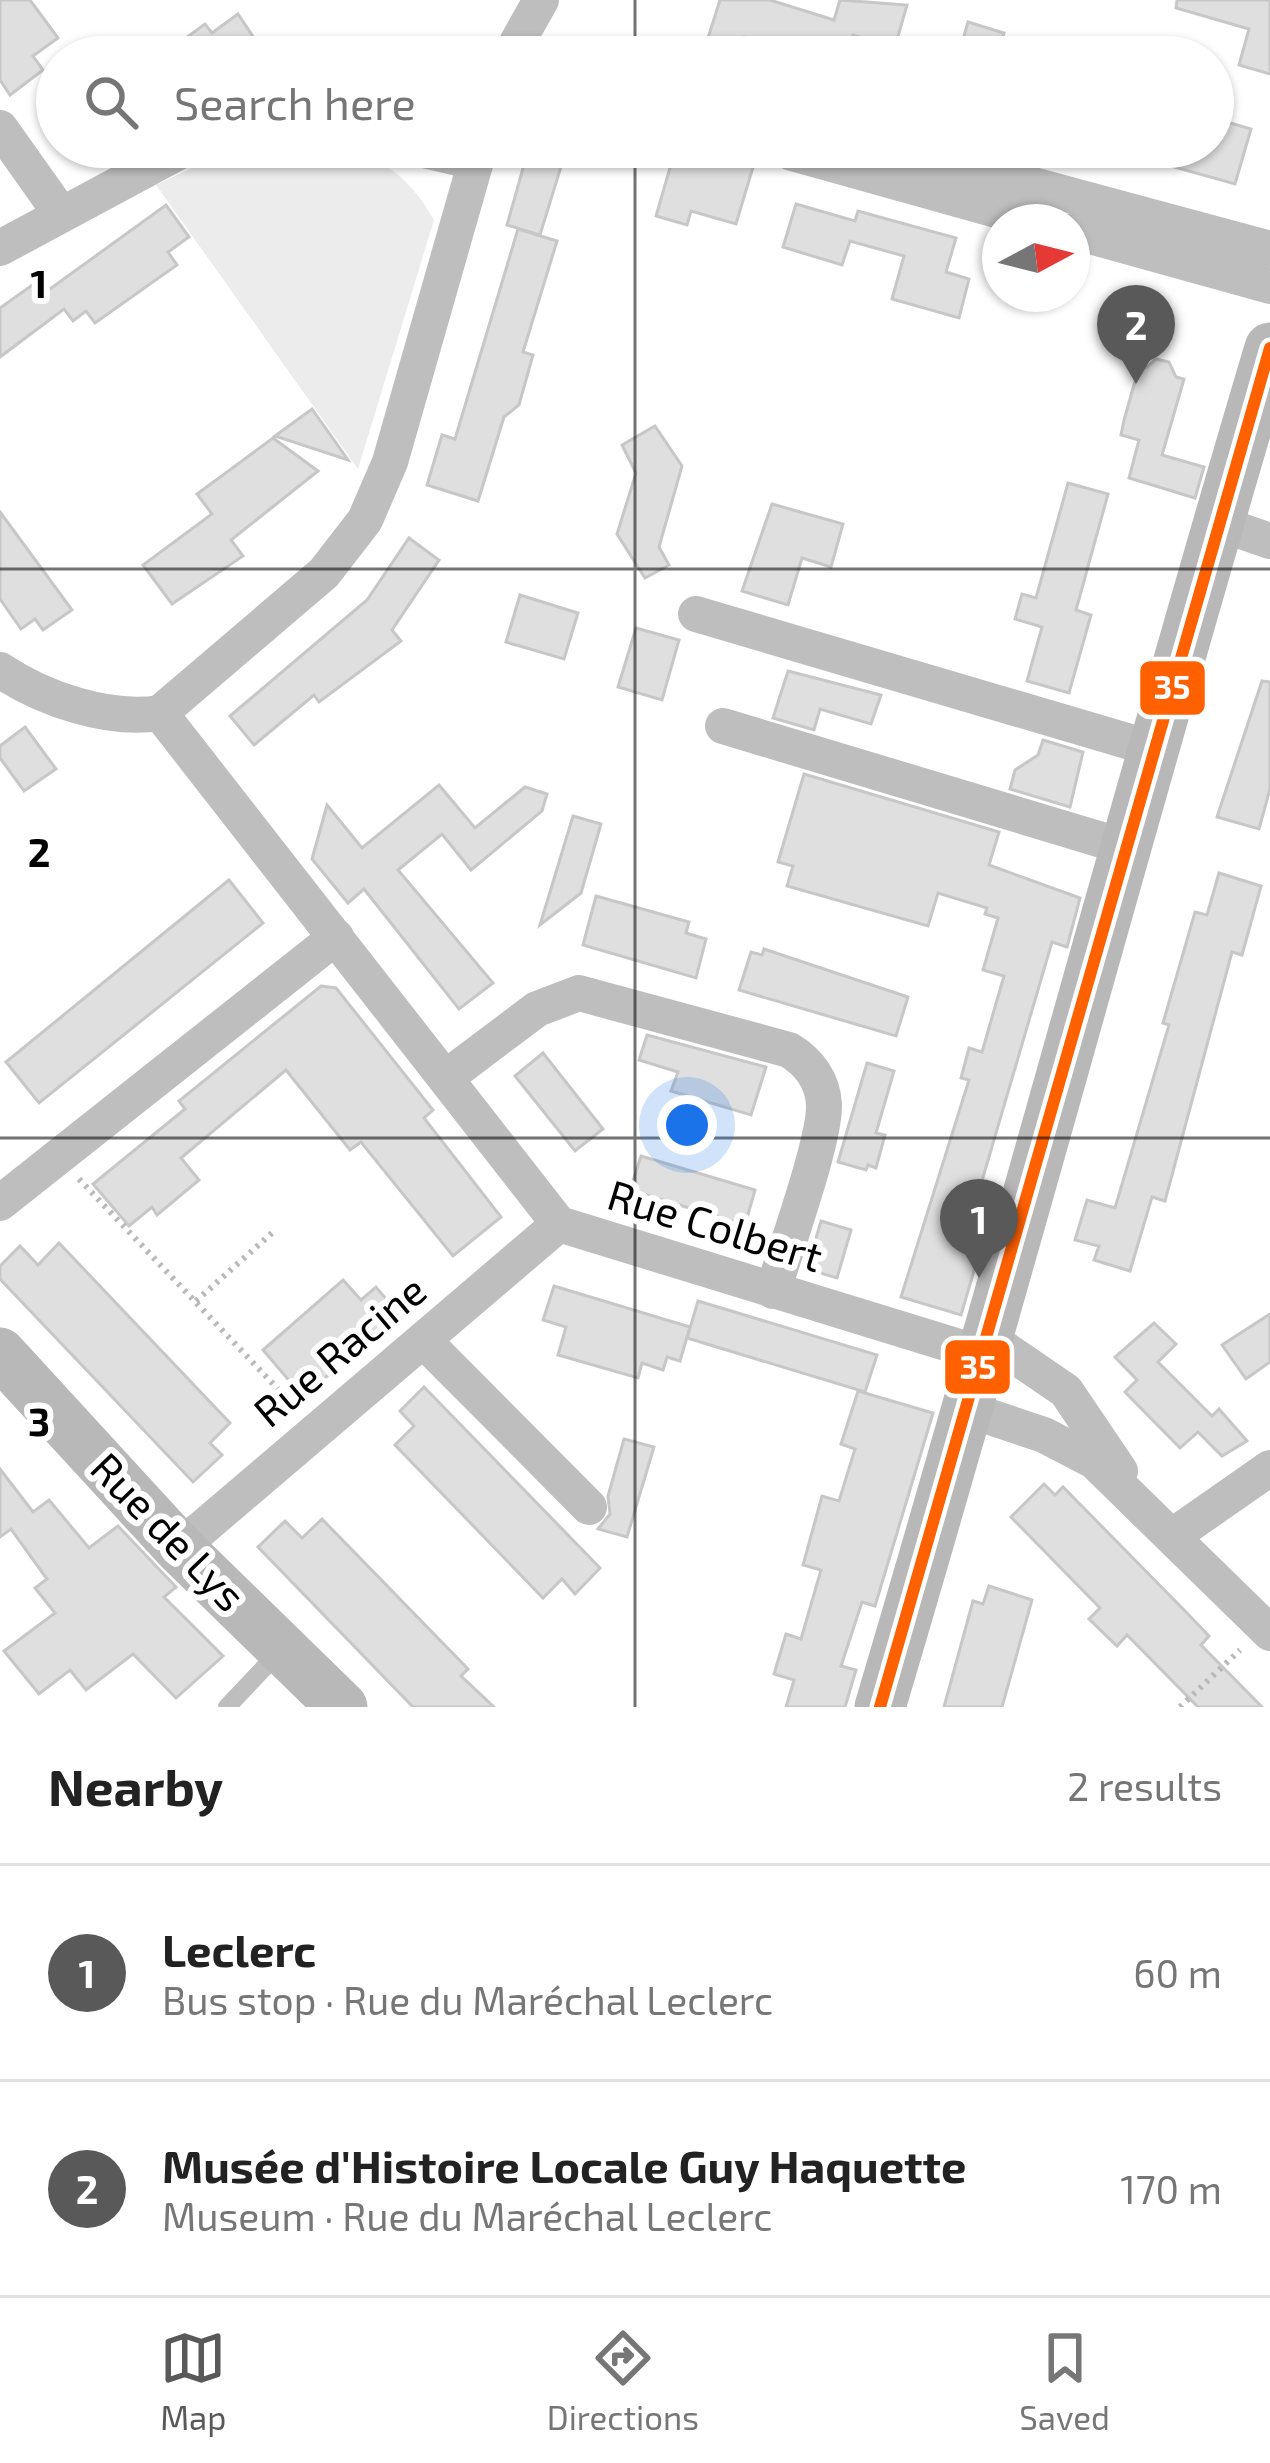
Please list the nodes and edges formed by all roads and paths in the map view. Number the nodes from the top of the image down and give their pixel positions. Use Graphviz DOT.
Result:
graph roads {
  1 [pos="541,0"];
  2 [pos="521,36"];
  3 [pos="0,128"];
  4 [pos="148,168"];
  5 [pos="473,168"];
  6 [pos="846,168"];
  7 [pos="971,168"];
  8 [pos="982,206"];
  9 [pos="61,214"];
  10 [pos="1090,236"];
  11 [pos="0,248"];
  12 [pos="1270,249"];
  13 [pos="1270,286"];
  14 [pos="1270,348"];
  15 [pos="1254,461"];
  16 [pos="1219,524"];
  17 [pos="1270,541"];
  18 [pos="696,614"];
  19 [pos="0,670"];
  20 [pos="160,713"];
  21 [pos="723,726"];
  22 [pos="1154,749"];
  23 [pos="1125,847"];
  24 [pos="336,937"];
  25 [pos="448,1076"];
  26 [pos="58,1157"];
  27 [pos="0,1203"];
  28 [pos="559,1224"];
  29 [pos="273,1232"];
  30 [pos="773,1291"];
  31 [pos="196,1301"];
  32 [pos="424,1340"];
  33 [pos="988,1347"];
  34 [pos="0,1353"];
  35 [pos="969,1410"];
  36 [pos="315,1430"];
  37 [pos="1270,1468"];
  38 [pos="589,1507"];
  39 [pos="1145,1508"];
  40 [pos="1174,1535"];
  41 [pos="179,1548"];
  42 [pos="1267,1630"];
  43 [pos="282,1649"];
  44 [pos="227,1707"];
  45 [pos="342,1707"];
  46 [pos="880,1707"];
  47 [pos="1180,1707"];
  1 -- 2 [label="street"];
  3 -- 9 [label="street"];
  4 -- 9 [label="street"];
  5 -- 20 [label="street"];
  6 -- 8 [label="street"];
  7 -- 12 [label="street"];
  9 -- 11 [label="street"];
  10 -- 13 [label="street"];
  14 -- 15 [label="street"];
  15 -- 16 [label="street"];
  16 -- 17 [label="street"];
  16 -- 22 [label="street"];
  18 -- 22 [label="street"];
  19 -- 20 [label="street"];
  20 -- 24 [label="street, Rue Colbert"];
  21 -- 23 [label="street"];
  22 -- 23 [label="street"];
  23 -- 33 [label="street"];
  24 -- 25 [label="street, Rue Colbert"];
  24 -- 26 [label="street"];
  25 -- 28 [label="street, Rue Colbert"];
  25 -- 30 [label="street"];
  26 -- 27 [label="street"];
  26 -- 31 [label="path"];
  28 -- 30 [label="street, Rue Colbert"];
  28 -- 32 [label="street, Rue Racine"];
  29 -- 31 [label="path"];
  30 -- 33 [label="street, Rue Colbert"];
  31 -- 36 [label="path"];
  32 -- 36 [label="street, Rue Racine"];
  32 -- 38 [label="street"];
  33 -- 35 [label="street"];
  33 -- 39 [label="street, Rue Colbert"];
  34 -- 41 [label="street, Rue de Lys"];
  35 -- 39 [label="street"];
  35 -- 46 [label="street"];
  36 -- 41 [label="street, Rue Racine"];
  37 -- 40 [label="street"];
  39 -- 40 [label="street"];
  40 -- 42 [label="street"];
  41 -- 43 [label="street, Rue de Lys"];
  42 -- 47 [label="path"];
  43 -- 44 [label="lane"];
  43 -- 45 [label="street, Rue de Lys"];
}
